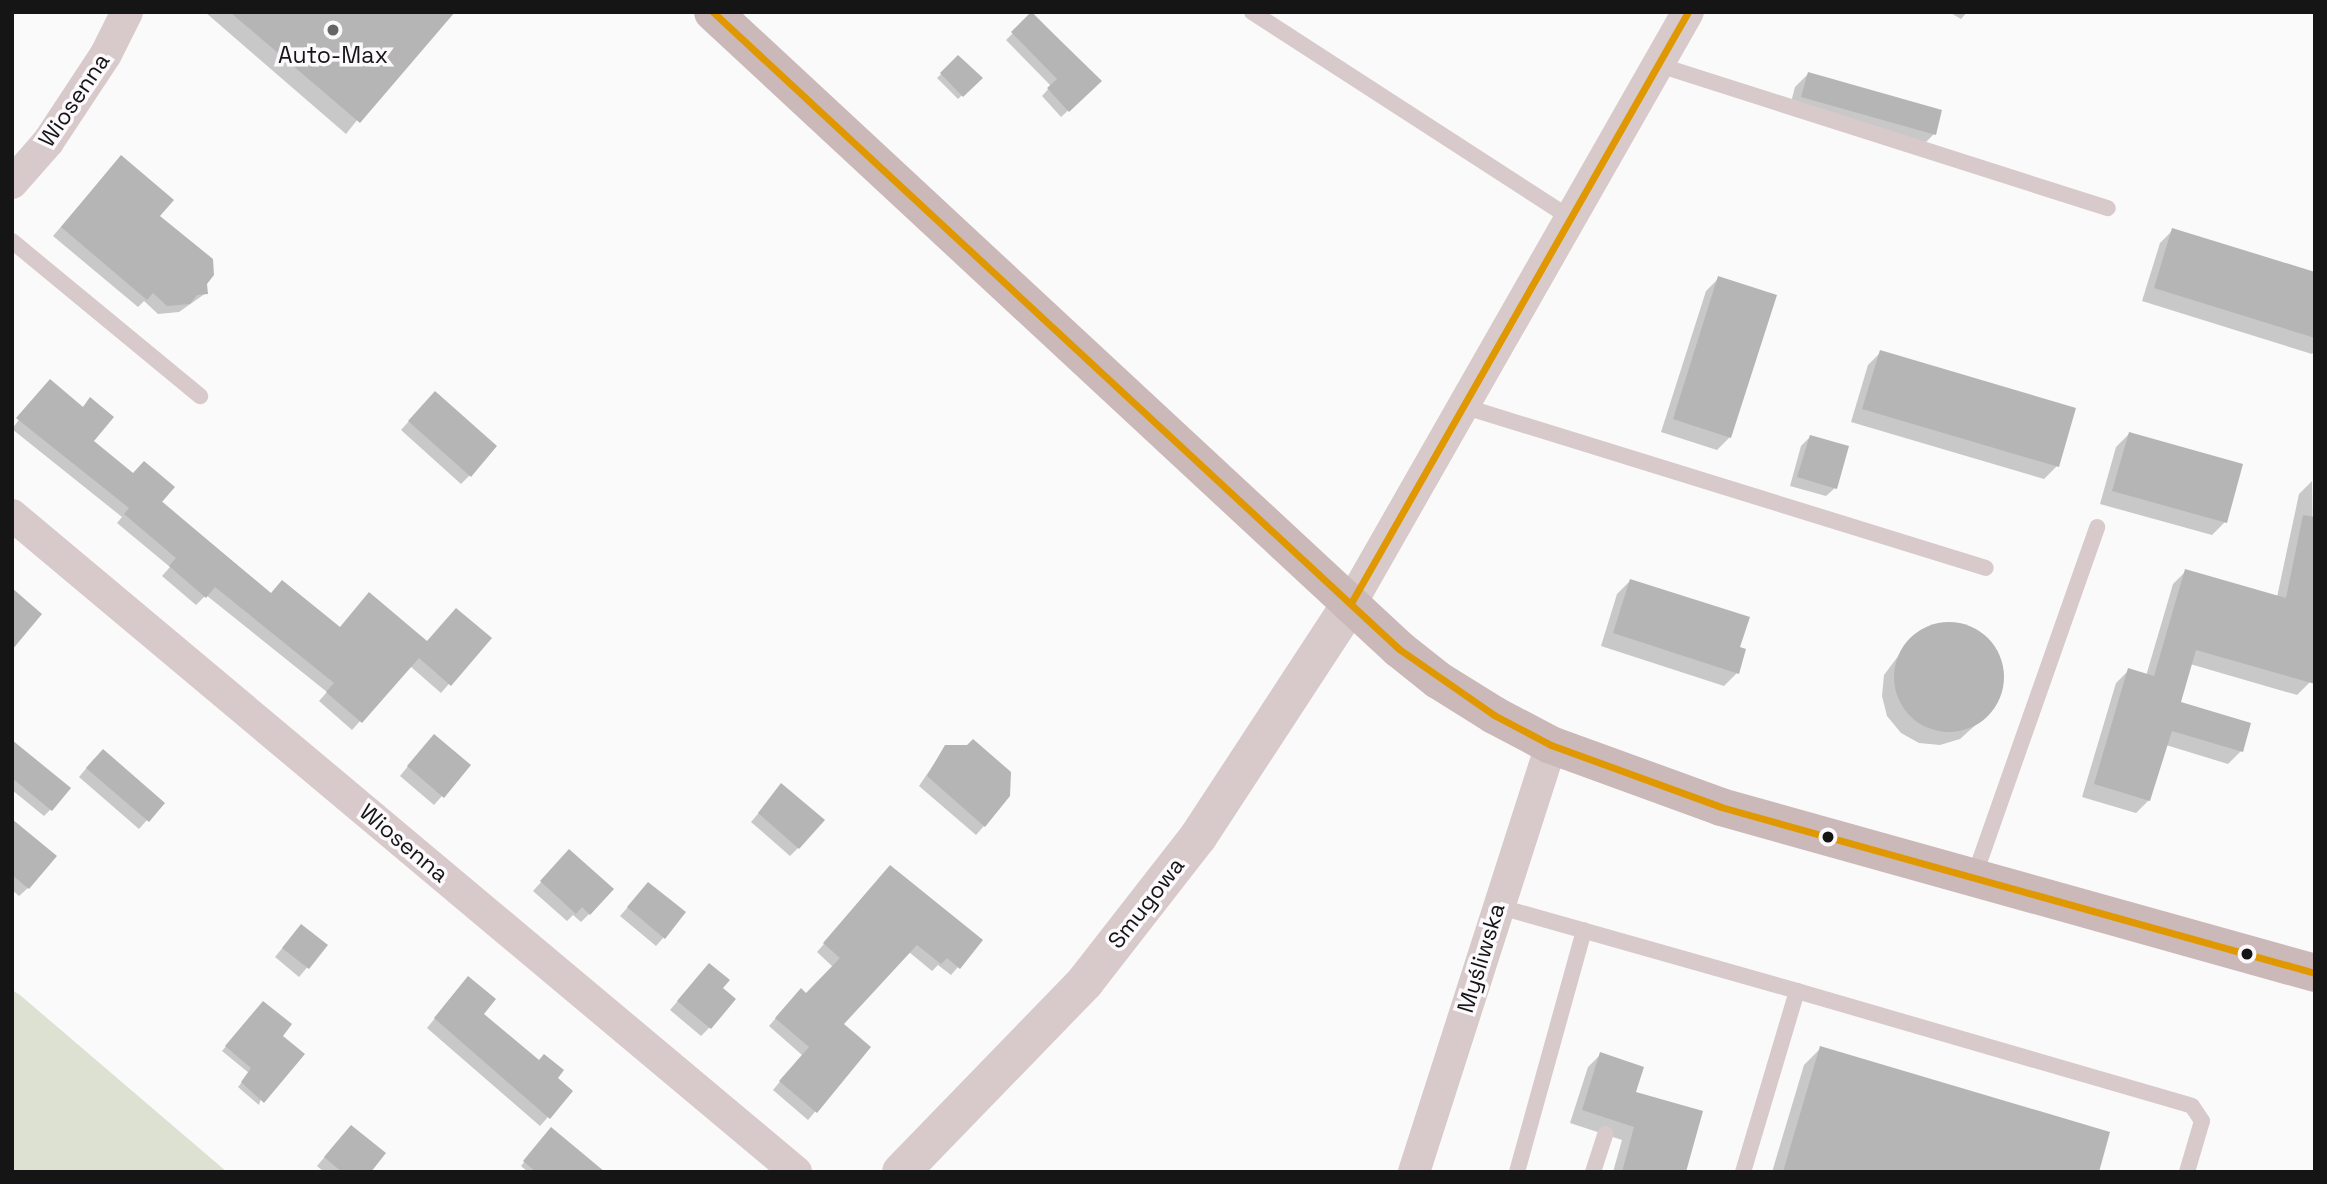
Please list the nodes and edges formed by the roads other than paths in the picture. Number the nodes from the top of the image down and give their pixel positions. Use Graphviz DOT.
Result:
graph roads {
  1 [pos="127,12"];
  2 [pos="713,12"];
  3 [pos="1252,12"];
  4 [pos="1688,12"];
  5 [pos="1659,65"];
  6 [pos="12,183"];
  7 [pos="2108,208"];
  8 [pos="1572,219"];
  9 [pos="12,241"];
  10 [pos="200,396"];
  11 [pos="1466,407"];
  12 [pos="12,515"];
  13 [pos="2097,527"];
  14 [pos="1986,568"];
  15 [pos="1350,603"];
  16 [pos="1551,745"];
  17 [pos="1974,877"];
  18 [pos="1497,906"];
  19 [pos="1584,930"];
  20 [pos="2315,973"];
  21 [pos="1797,991"];
  22 [pos="1605,1134"];
  23 [pos="796,1172"];
  24 [pos="901,1172"];
  25 [pos="1414,1172"];
  26 [pos="1517,1172"];
  27 [pos="1593,1172"];
  28 [pos="1743,1172"];
  29 [pos="2187,1172"];
  1 -- 6 [label="street, Wiosenna"];
  2 -- 15 [label="main road"];
  3 -- 8 [label="lane"];
  4 -- 5 [label="street"];
  5 -- 7 [label="lane"];
  5 -- 8 [label="street"];
  8 -- 11 [label="street"];
  9 -- 10 [label="lane"];
  11 -- 14 [label="lane"];
  11 -- 15 [label="street"];
  12 -- 23 [label="street, Wiosenna"];
  13 -- 17 [label="lane"];
  15 -- 16 [label="main road"];
  15 -- 24 [label="street, Smugowa"];
  16 -- 17 [label="main road"];
  16 -- 18 [label="street, Myśliwska"];
  17 -- 20 [label="main road"];
  18 -- 19 [label="lane"];
  18 -- 25 [label="street, Myśliwska"];
  19 -- 21 [label="lane"];
  19 -- 26 [label="lane"];
  21 -- 28 [label="lane"];
  21 -- 29 [label="lane"];
  22 -- 27 [label="lane"];
}
